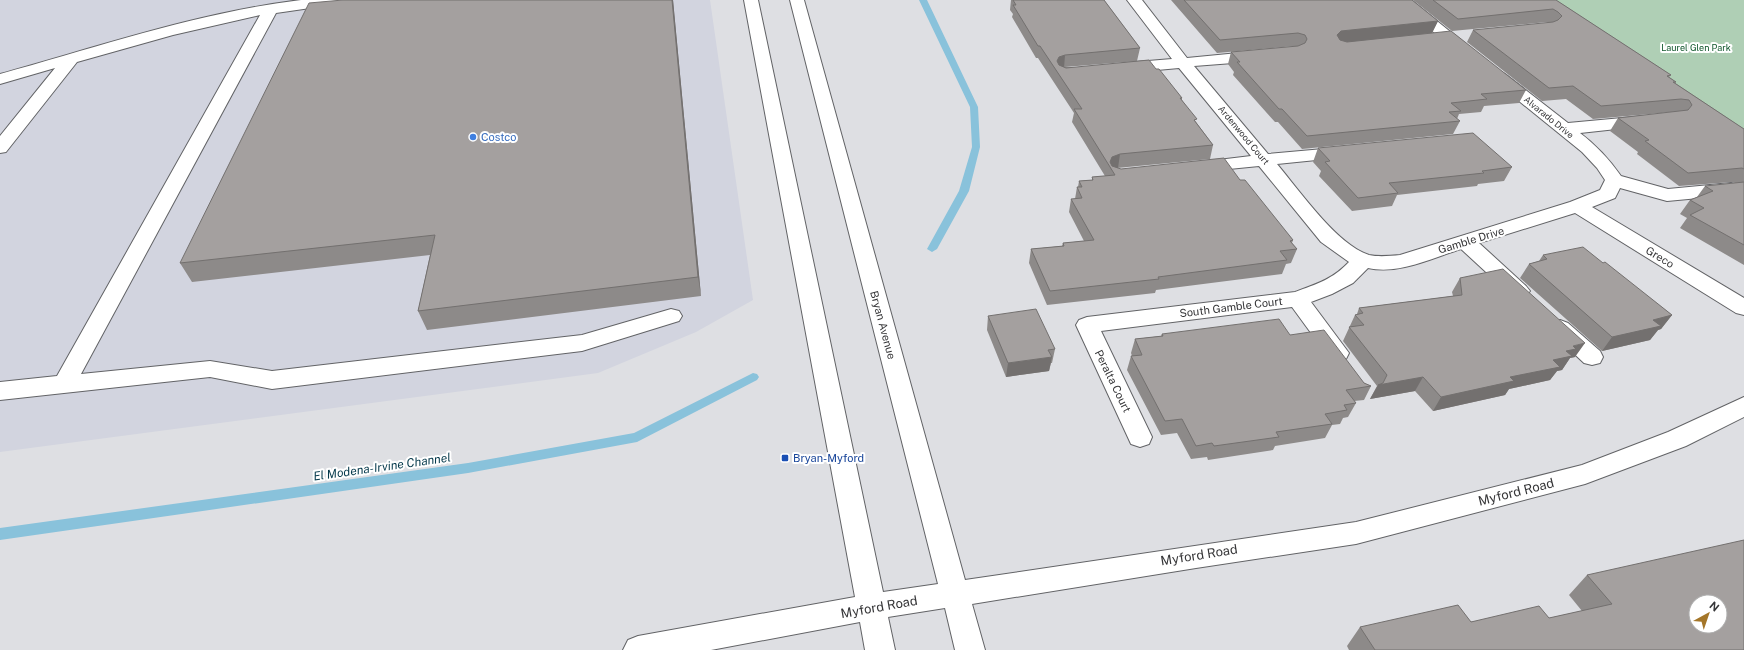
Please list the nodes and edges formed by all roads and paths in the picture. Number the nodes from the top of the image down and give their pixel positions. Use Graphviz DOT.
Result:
graph roads {
  1 [pos="338,0"];
  2 [pos="751,0"];
  3 [pos="797,0"];
  4 [pos="1134,0"];
  5 [pos="1402,0"];
  6 [pos="271,9"];
  7 [pos="1472,36"];
  8 [pos="1450,38"];
  9 [pos="1426,40"];
  10 [pos="1270,54"];
  11 [pos="71,59"];
  12 [pos="1183,63"];
  13 [pos="1112,69"];
  14 [pos="0,78"];
  15 [pos="1657,120"];
  16 [pos="1564,129"];
  17 [pos="3,141"];
  18 [pos="1360,150"];
  19 [pos="1265,160"];
  20 [pos="1180,169"];
  21 [pos="1614,180"];
  22 [pos="1732,188"];
  23 [pos="1577,206"];
  24 [pos="1466,242"];
  25 [pos="1363,260"];
  26 [pos="1297,298"];
  27 [pos="1744,308"];
  28 [pos="671,316"];
  29 [pos="1087,325"];
  30 [pos="1592,357"];
  31 [pos="1352,372"];
  32 [pos="64,384"];
  33 [pos="0,391"];
  34 [pos="1744,406"];
  35 [pos="1140,437"];
  36 [pos="955,594"];
  37 [pos="871,607"];
  38 [pos="638,650"];
  39 [pos="880,650"];
  40 [pos="970,650"];
  1 -- 6 [label="street"];
  2 -- 37 [label="street"];
  3 -- 36 [label="street, Bryan Avenue"];
  4 -- 12 [label="street, Ardenwood Court"];
  5 -- 8 [label="street, Alvarado Drive"];
  6 -- 11 [label="street"];
  6 -- 32 [label="street"];
  7 -- 8 [label="street"];
  8 -- 9 [label="street"];
  8 -- 16 [label="street, Alvarado Drive"];
  10 -- 12 [label="street"];
  11 -- 14 [label="street"];
  11 -- 17 [label="street"];
  12 -- 13 [label="street"];
  12 -- 19 [label="street, Ardenwood Court"];
  15 -- 16 [label="street"];
  16 -- 21 [label="street, Alvarado Drive"];
  18 -- 19 [label="street"];
  19 -- 20 [label="street"];
  19 -- 25 [label="street, Ardenwood Court"];
  21 -- 22 [label="street"];
  21 -- 23 [label="street"];
  23 -- 24 [label="street, Gamble Drive"];
  23 -- 27 [label="street, Greco"];
  24 -- 25 [label="street, Gamble Drive"];
  24 -- 30 [label="street"];
  25 -- 26 [label="street, South Gamble Court"];
  26 -- 29 [label="street, South Gamble Court"];
  26 -- 31 [label="street"];
  28 -- 32 [label="street"];
  29 -- 35 [label="street, Peralta Court"];
  32 -- 33 [label="street"];
  34 -- 36 [label="street, Myford Road"];
  36 -- 37 [label="street, Myford Road"];
  36 -- 40 [label="street, Bryan Avenue"];
  37 -- 38 [label="street, Myford Road"];
  37 -- 39 [label="street"];
}
